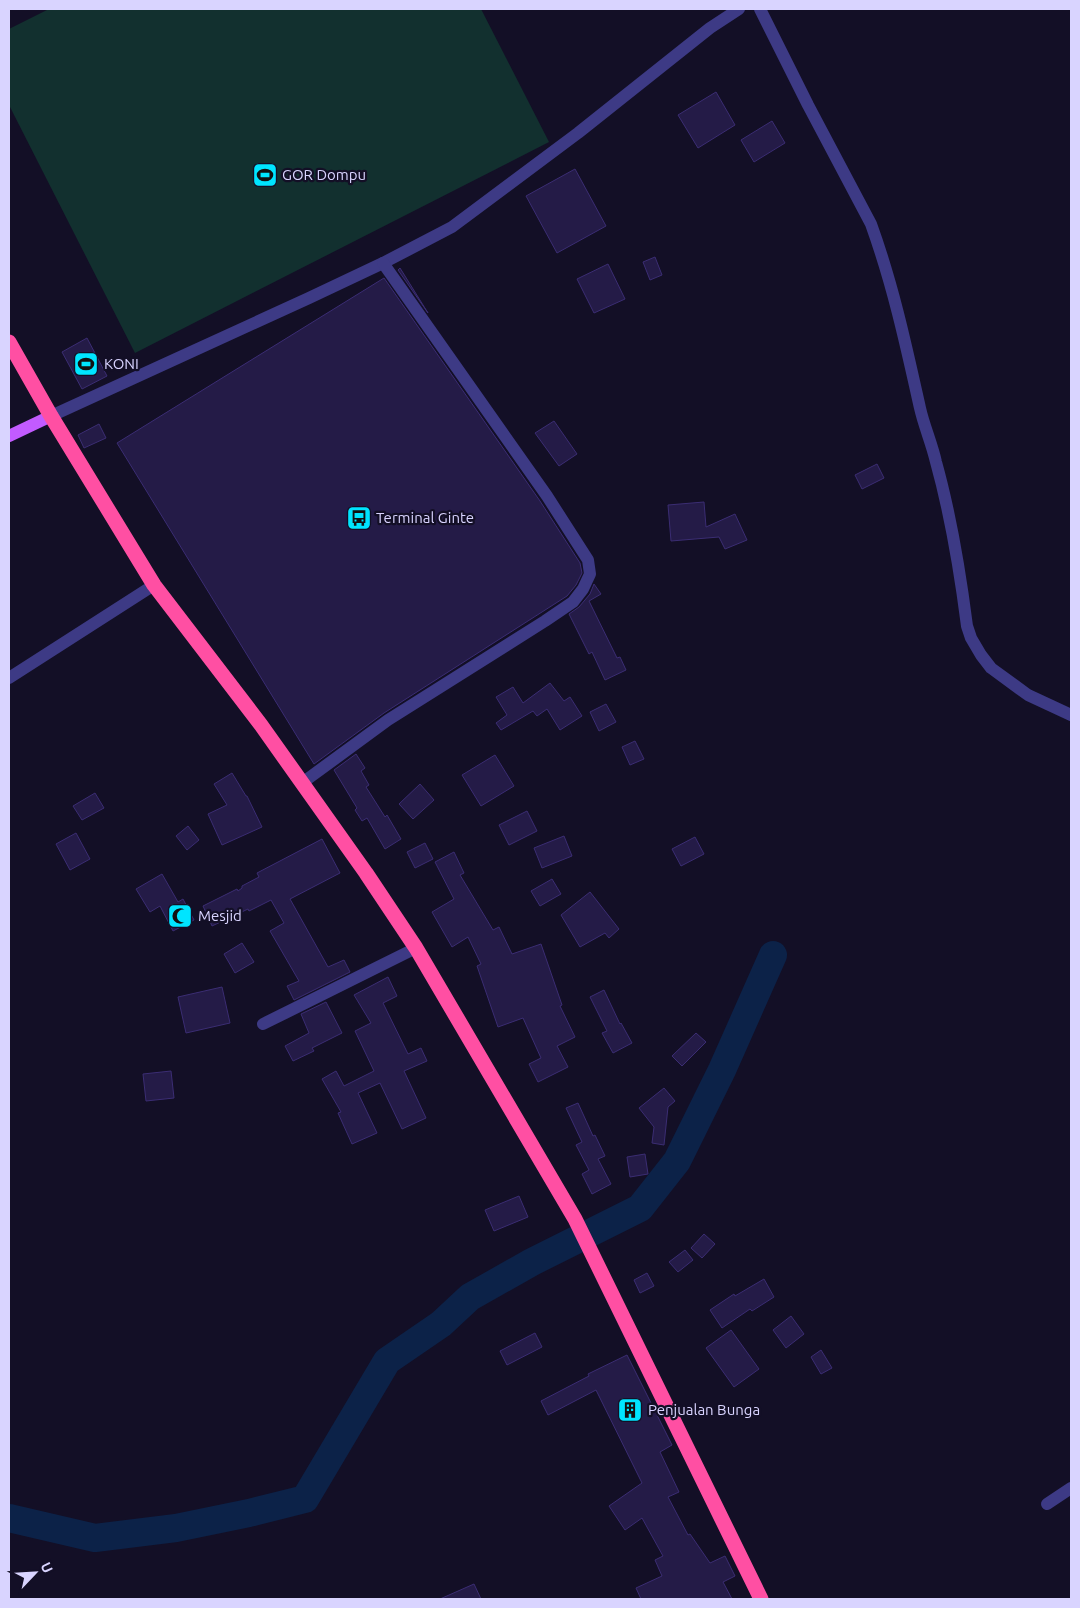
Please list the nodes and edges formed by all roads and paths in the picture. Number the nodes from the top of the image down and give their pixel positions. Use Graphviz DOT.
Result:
graph roads {
  1 [pos="739,9"];
  2 [pos="760,9"];
  3 [pos="383,263"];
  4 [pos="9,342"];
  5 [pos="51,416"];
  6 [pos="9,436"];
  7 [pos="154,585"];
  8 [pos="9,678"];
  9 [pos="1071,715"];
  10 [pos="302,783"];
  11 [pos="416,948"];
  12 [pos="263,1024"];
  13 [pos="1071,1488"];
  14 [pos="1047,1504"];
  15 [pos="762,1599"];
  1 -- 3 [label="street"];
  2 -- 9 [label="street"];
  3 -- 5 [label="street"];
  3 -- 10 [label="street"];
  4 -- 5 [label="highway"];
  5 -- 6 [label="main road"];
  5 -- 7 [label="highway"];
  7 -- 8 [label="street"];
  7 -- 10 [label="highway"];
  10 -- 11 [label="highway"];
  11 -- 12 [label="street"];
  11 -- 15 [label="highway"];
  13 -- 14 [label="street"];
}
